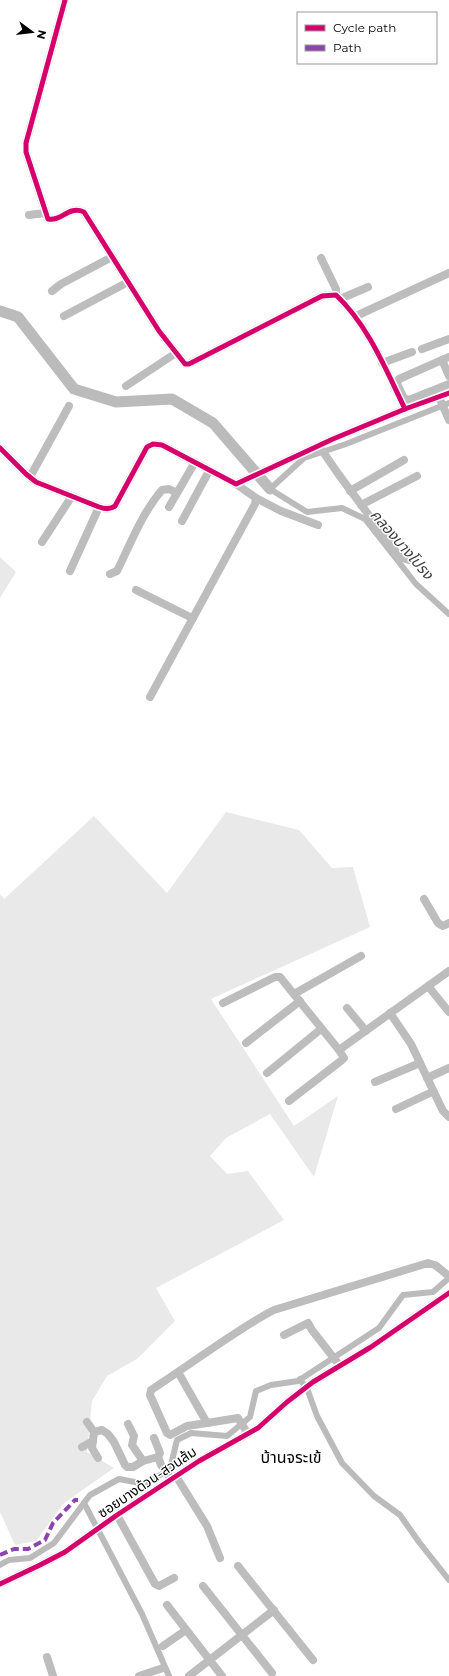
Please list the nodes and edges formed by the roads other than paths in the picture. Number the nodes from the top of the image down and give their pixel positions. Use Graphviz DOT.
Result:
graph roads {
  1 [pos="65,0"];
  2 [pos="45,213"];
  3 [pos="29,215"];
  4 [pos="112,256"];
  5 [pos="321,258"];
  6 [pos="449,272"];
  7 [pos="128,282"];
  8 [pos="368,287"];
  9 [pos="52,291"];
  10 [pos="338,297"];
  11 [pos="64,316"];
  12 [pos="356,316"];
  13 [pos="449,339"];
  14 [pos="422,349"];
  15 [pos="412,352"];
  16 [pos="176,354"];
  17 [pos="445,359"];
  18 [pos="382,363"];
  19 [pos="449,376"];
  20 [pos="449,384"];
  21 [pos="126,386"];
  22 [pos="449,393"];
  23 [pos="442,403"];
  24 [pos="69,406"];
  25 [pos="405,409"];
  26 [pos="449,420"];
  27 [pos="0,448"];
  28 [pos="322,450"];
  29 [pos="404,460"];
  30 [pos="195,462"];
  31 [pos="209,471"];
  32 [pos="417,476"];
  33 [pos="30,477"];
  34 [pos="240,482"];
  35 [pos="350,491"];
  36 [pos="177,493"];
  37 [pos="72,496"];
  38 [pos="256,498"];
  39 [pos="361,506"];
  40 [pos="99,507"];
  41 [pos="169,508"];
  42 [pos="182,521"];
  43 [pos="318,525"];
  44 [pos="42,542"];
  45 [pos="410,560"];
  46 [pos="70,571"];
  47 [pos="110,574"];
  48 [pos="136,590"];
  49 [pos="192,618"];
  50 [pos="150,697"];
  51 [pos="424,899"];
  52 [pos="449,923"];
  53 [pos="361,956"];
  54 [pos="449,971"];
  55 [pos="428,986"];
  56 [pos="294,994"];
  57 [pos="300,1001"];
  58 [pos="223,1003"];
  59 [pos="347,1008"];
  60 [pos="449,1012"];
  61 [pos="390,1013"];
  62 [pos="321,1029"];
  63 [pos="366,1031"];
  64 [pos="246,1042"];
  65 [pos="342,1048"];
  66 [pos="420,1063"];
  67 [pos="449,1068"];
  68 [pos="267,1073"];
  69 [pos="427,1078"];
  70 [pos="375,1082"];
  71 [pos="432,1092"];
  72 [pos="289,1101"];
  73 [pos="396,1109"];
  74 [pos="447,1112"];
  75 [pos="449,1276"];
  76 [pos="449,1293"];
  77 [pos="284,1335"];
  78 [pos="339,1364"];
  79 [pos="178,1372"];
  80 [pos="87,1422"];
  81 [pos="207,1423"];
  82 [pos="128,1424"];
  83 [pos="94,1432"];
  84 [pos="247,1433"];
  85 [pos="154,1438"];
  86 [pos="94,1441"];
  87 [pos="82,1447"];
  88 [pos="98,1458"];
  89 [pos="143,1461"];
  90 [pos="160,1461"];
  91 [pos="172,1477"];
  92 [pos="117,1515"];
  93 [pos="220,1558"];
  94 [pos="238,1566"];
  95 [pos="174,1578"];
  96 [pos="0,1584"];
  97 [pos="203,1586"];
  98 [pos="167,1605"];
  99 [pos="274,1610"];
  100 [pos="186,1630"];
  101 [pos="242,1635"];
  102 [pos="163,1646"];
  103 [pos="47,1657"];
  104 [pos="210,1660"];
  105 [pos="313,1660"];
  106 [pos="163,1668"];
  107 [pos="272,1674"];
  108 [pos="53,1676"];
  109 [pos="139,1676"];
  110 [pos="189,1676"];
  111 [pos="222,1676"];
  1 -- 2 [label="street"];
  2 -- 3 [label="street"];
  2 -- 4 [label="street"];
  4 -- 7 [label="street"];
  4 -- 9 [label="street"];
  5 -- 10 [label="street"];
  6 -- 12 [label="street"];
  7 -- 11 [label="street"];
  7 -- 16 [label="street"];
  8 -- 10 [label="street"];
  10 -- 12 [label="street"];
  10 -- 16 [label="street"];
  12 -- 18 [label="street"];
  13 -- 14 [label="street"];
  15 -- 18 [label="street"];
  16 -- 21 [label="street"];
  17 -- 19 [label="street"];
  17 -- 20 [label="street"];
  18 -- 25 [label="street"];
  22 -- 23 [label="street"];
  23 -- 25 [label="street"];
  23 -- 26 [label="street"];
  24 -- 33 [label="street"];
  25 -- 28 [label="street"];
  27 -- 33 [label="street"];
  28 -- 34 [label="street"];
  28 -- 35 [label="street"];
  29 -- 35 [label="street"];
  30 -- 31 [label="street"];
  30 -- 36 [label="street"];
  30 -- 40 [label="street"];
  31 -- 34 [label="street"];
  31 -- 42 [label="street"];
  32 -- 39 [label="street"];
  33 -- 37 [label="street"];
  34 -- 38 [label="street"];
  35 -- 39 [label="street"];
  36 -- 41 [label="street"];
  36 -- 47 [label="street"];
  37 -- 40 [label="street"];
  37 -- 44 [label="street"];
  38 -- 43 [label="street"];
  38 -- 49 [label="street"];
  39 -- 45 [label="street"];
  40 -- 46 [label="street"];
  48 -- 49 [label="street"];
  49 -- 50 [label="street"];
  51 -- 52 [label="street"];
  53 -- 56 [label="street"];
  54 -- 55 [label="street"];
  55 -- 60 [label="street"];
  55 -- 61 [label="street"];
  56 -- 57 [label="street"];
  56 -- 58 [label="street"];
  57 -- 62 [label="street"];
  57 -- 64 [label="street"];
  59 -- 63 [label="street"];
  61 -- 63 [label="street"];
  61 -- 66 [label="street"];
  62 -- 65 [label="street"];
  62 -- 68 [label="street"];
  63 -- 65 [label="street"];
  65 -- 72 [label="street"];
  66 -- 69 [label="street"];
  66 -- 70 [label="street"];
  67 -- 69 [label="street"];
  69 -- 71 [label="street"];
  71 -- 73 [label="street"];
  71 -- 74 [label="street"];
  75 -- 79 [label="street"];
  76 -- 78 [label="street"];
  77 -- 78 [label="street"];
  78 -- 84 [label="street, ซอยบางด้วน-สวนส้ม"];
  79 -- 81 [label="street"];
  79 -- 81 [label="street"];
  80 -- 83 [label="street"];
  81 -- 84 [label="street"];
  82 -- 89 [label="street"];
  83 -- 86 [label="street"];
  83 -- 89 [label="street"];
  84 -- 91 [label="street, ซอยบางด้วน-สวนส้ม"];
  85 -- 90 [label="street"];
  86 -- 87 [label="street"];
  86 -- 88 [label="street"];
  89 -- 90 [label="street"];
  90 -- 91 [label="street"];
  91 -- 92 [label="street, ซอยบางด้วน-สวนส้ม"];
  91 -- 93 [label="street"];
  92 -- 95 [label="street"];
  92 -- 96 [label="street, ซอยบางด้วน-สวนส้ม"];
  94 -- 99 [label="street"];
  97 -- 101 [label="street"];
  98 -- 100 [label="street"];
  99 -- 101 [label="street"];
  99 -- 105 [label="street"];
  100 -- 102 [label="street"];
  100 -- 104 [label="street"];
  101 -- 104 [label="street"];
  101 -- 107 [label="street"];
  103 -- 108 [label="street"];
  104 -- 110 [label="street"];
  104 -- 111 [label="street"];
  106 -- 109 [label="street"];
}
